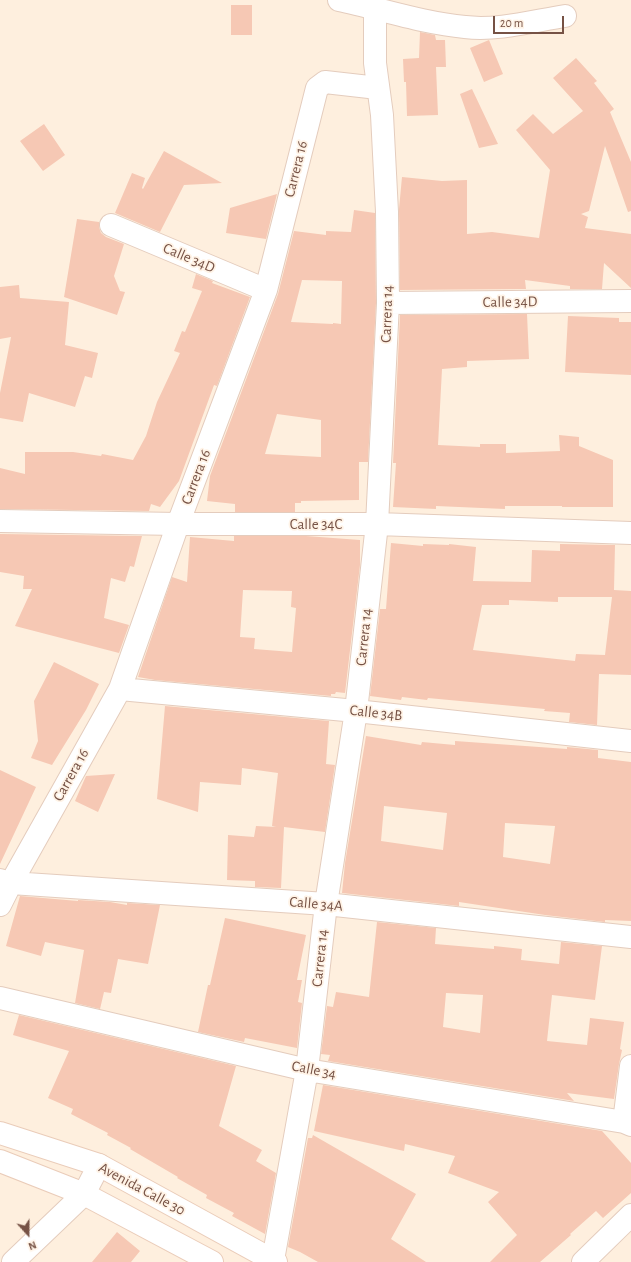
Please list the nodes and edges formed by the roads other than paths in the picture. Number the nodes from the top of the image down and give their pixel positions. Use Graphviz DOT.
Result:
graph roads {
  1 [pos="339,0"];
  2 [pos="375,8"];
  3 [pos="565,16"];
  4 [pos="378,88"];
  5 [pos="111,225"];
  6 [pos="266,290"];
  7 [pos="631,300"];
  8 [pos="388,303"];
  9 [pos="0,521"];
  10 [pos="178,524"];
  11 [pos="376,524"];
  12 [pos="631,533"];
  13 [pos="120,689"];
  14 [pos="356,711"];
  15 [pos="631,741"];
  16 [pos="6,881"];
  17 [pos="326,904"];
  18 [pos="0,905"];
  19 [pos="631,937"];
  20 [pos="0,998"];
  21 [pos="631,1066"];
  22 [pos="307,1070"];
  23 [pos="628,1123"];
  24 [pos="0,1133"];
  25 [pos="0,1161"];
  26 [pos="99,1165"];
  27 [pos="84,1194"];
  28 [pos="631,1215"];
  29 [pos="274,1261"];
  30 [pos="13,1262"];
  31 [pos="212,1262"];
  32 [pos="583,1262"];
  1 -- 2 [label="street"];
  2 -- 3 [label="street"];
  2 -- 4 [label="street, Carrera 14"];
  4 -- 6 [label="street, Carrera 16"];
  4 -- 8 [label="street, Carrera 14"];
  5 -- 6 [label="street, Calle 34D"];
  6 -- 10 [label="street, Carrera 16"];
  7 -- 8 [label="street, Calle 34D"];
  8 -- 11 [label="street, Carrera 14"];
  9 -- 10 [label="street, Calle 34C"];
  10 -- 11 [label="street, Calle 34C"];
  10 -- 13 [label="street, Carrera 16"];
  11 -- 12 [label="street, Calle 34C"];
  11 -- 14 [label="street, Carrera 14"];
  13 -- 14 [label="street, Calle 34B"];
  13 -- 16 [label="street, Carrera 16"];
  14 -- 15 [label="street, Calle 34B"];
  14 -- 17 [label="street, Carrera 14"];
  16 -- 17 [label="street, Calle 34A"];
  16 -- 18 [label="street, Carrera 16"];
  17 -- 19 [label="street, Calle 34A"];
  17 -- 22 [label="street, Carrera 14"];
  20 -- 22 [label="street, Calle 34"];
  21 -- 23 [label="street"];
  22 -- 23 [label="street, Calle 34"];
  22 -- 29 [label="street, Carrera 14"];
  24 -- 26 [label="street, Avenida Calle 30"];
  25 -- 27 [label="street, Avenida Calle 30"];
  26 -- 27 [label="street"];
  26 -- 29 [label="street, Avenida Calle 30"];
  27 -- 30 [label="street"];
  27 -- 31 [label="street, Avenida Calle 30"];
  28 -- 32 [label="street"];
}
